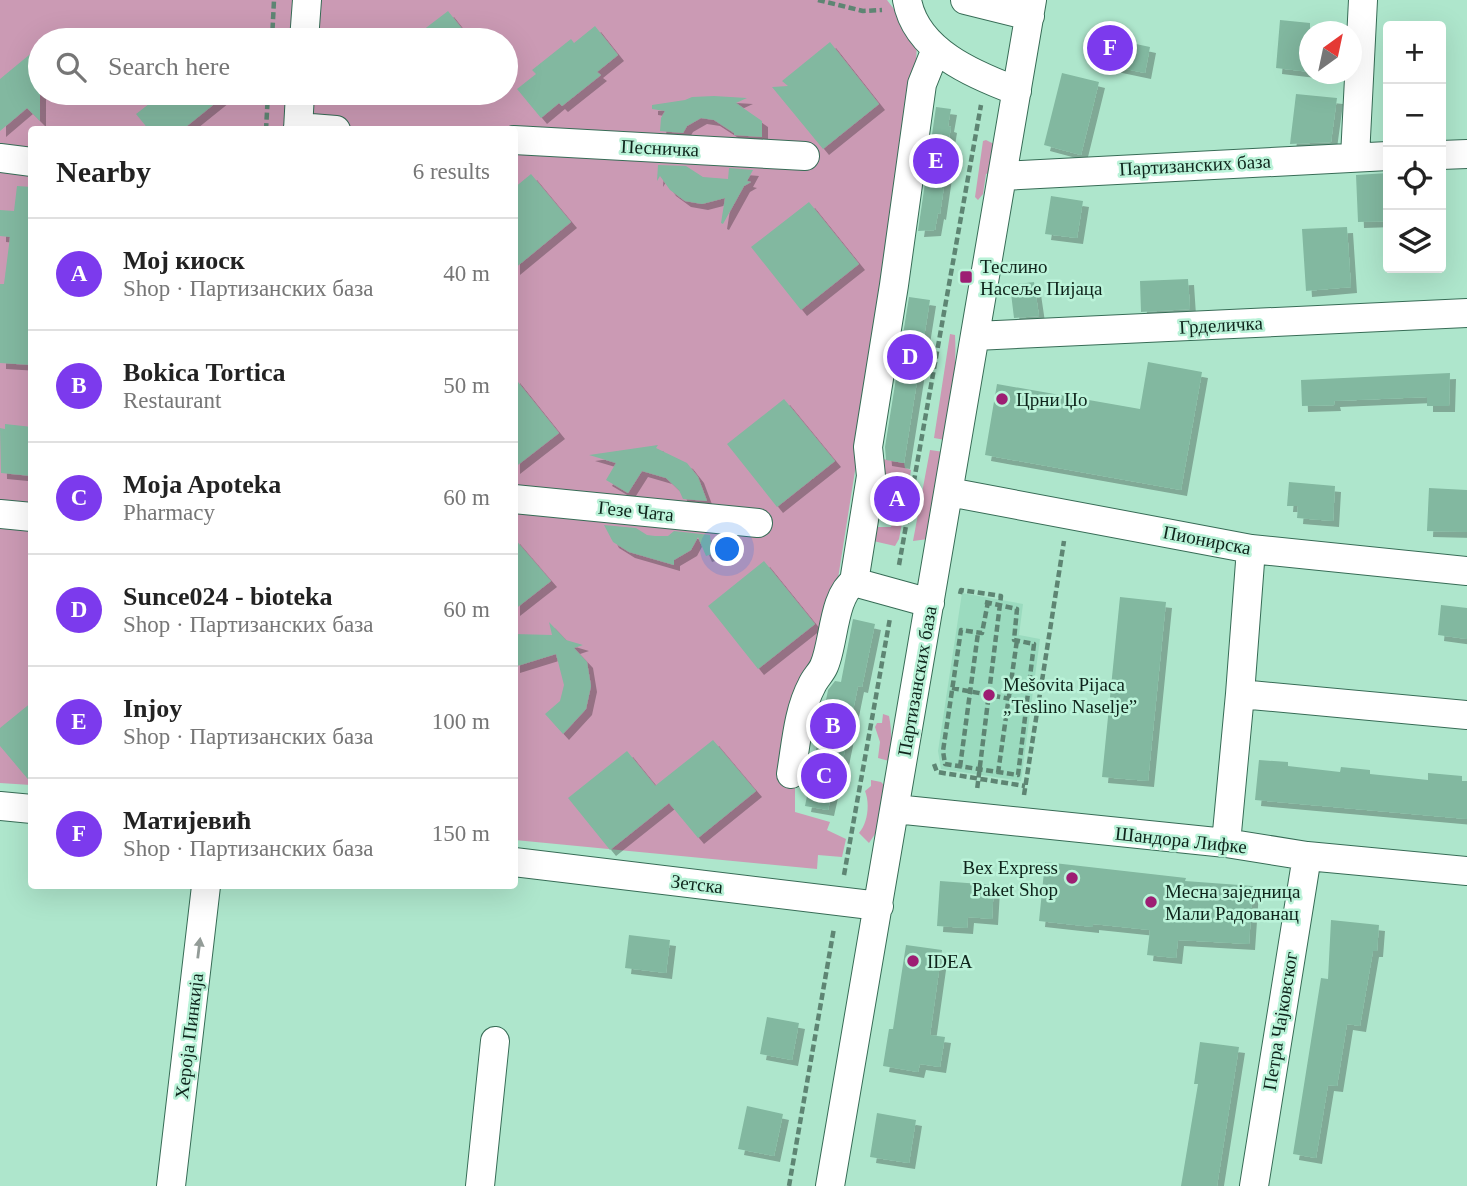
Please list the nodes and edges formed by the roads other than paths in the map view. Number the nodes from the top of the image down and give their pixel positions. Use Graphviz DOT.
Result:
graph roads {
  1 [pos="307,0"];
  2 [pos="965,0"];
  3 [pos="1363,0"];
  4 [pos="909,7"];
  5 [pos="1031,8"];
  6 [pos="305,28"];
  7 [pos="936,48"];
  8 [pos="1017,91"];
  9 [pos="299,105"];
  10 [pos="298,126"];
  11 [pos="518,140"];
  12 [pos="1467,154"];
  13 [pos="1446,155"];
  14 [pos="804,156"];
  15 [pos="1383,156"];
  16 [pos="1355,157"];
  17 [pos="0,158"];
  18 [pos="28,162"];
  19 [pos="1002,176"];
  20 [pos="1467,313"];
  21 [pos="975,336"];
  22 [pos="949,492"];
  23 [pos="518,499"];
  24 [pos="0,514"];
  25 [pos="28,517"];
  26 [pos="758,523"];
  27 [pos="1251,549"];
  28 [pos="1467,570"];
  29 [pos="855,582"];
  30 [pos="930,603"];
  31 [pos="1240,694"];
  32 [pos="1467,715"];
  33 [pos="791,774"];
  34 [pos="0,806"];
  35 [pos="28,809"];
  36 [pos="895,809"];
  37 [pos="1226,843"];
  38 [pos="1307,856"];
  39 [pos="518,862"];
  40 [pos="1467,871"];
  41 [pos="206,889"];
  42 [pos="879,906"];
  43 [pos="495,1041"];
  44 [pos="171,1186"];
  45 [pos="480,1186"];
  46 [pos="830,1186"];
  47 [pos="1254,1186"];
  1 -- 6 [label="street"];
  2 -- 5 [label="street"];
  3 -- 16 [label="street"];
  4 -- 7 [label="street"];
  5 -- 8 [label="street, Партизанских база"];
  7 -- 8 [label="street"];
  7 -- 29 [label="street"];
  8 -- 19 [label="street, Партизанских база"];
  9 -- 10 [label="street"];
  11 -- 14 [label="street, Песничка"];
  12 -- 13 [label="street"];
  15 -- 16 [label="street, Партизанских база"];
  16 -- 19 [label="street, Партизанских база"];
  17 -- 18 [label="street"];
  19 -- 21 [label="street, Партизанских база"];
  20 -- 21 [label="street, Грделичка"];
  21 -- 22 [label="street, Партизанских база"];
  22 -- 27 [label="street, Пионирска"];
  22 -- 30 [label="street, Партизанских база"];
  23 -- 26 [label="street, Гезе Чата"];
  24 -- 25 [label="street"];
  27 -- 28 [label="street, Пионирска"];
  27 -- 31 [label="street"];
  29 -- 30 [label="street"];
  29 -- 33 [label="street"];
  30 -- 36 [label="street, Партизанских база"];
  31 -- 32 [label="street"];
  31 -- 37 [label="street"];
  34 -- 35 [label="street"];
  36 -- 37 [label="street, Шандора Лифке"];
  36 -- 42 [label="street, Партизанских база"];
  37 -- 38 [label="street, Шандора Лифке"];
  38 -- 40 [label="street, Шандора Лифке"];
  38 -- 47 [label="street, Петра Чајковског"];
  39 -- 42 [label="street, Зетска"];
  44 -- 41 [label="street, Хероја Пинкија, one-way"];
  42 -- 46 [label="street, Партизанских база"];
  43 -- 45 [label="street"];
}
